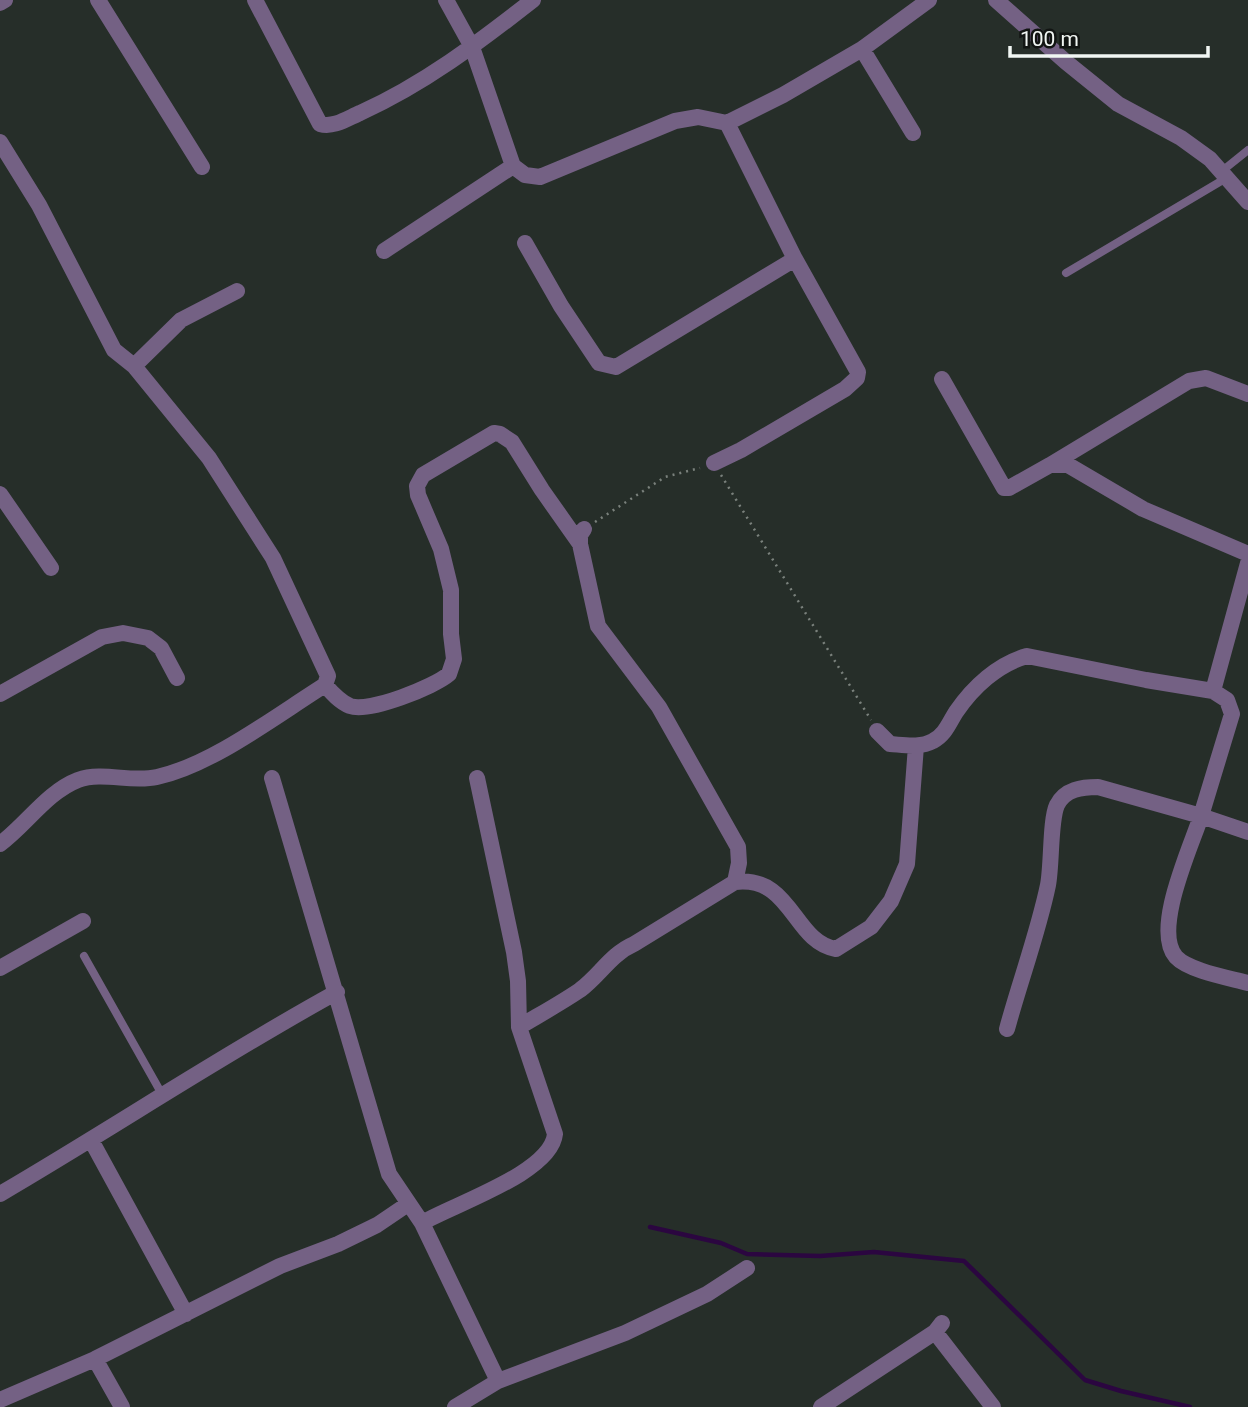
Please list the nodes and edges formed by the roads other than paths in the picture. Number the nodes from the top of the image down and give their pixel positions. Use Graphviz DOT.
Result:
graph roads {
  1 [pos="5,0"];
  2 [pos="98,0"];
  3 [pos="255,0"];
  4 [pos="446,0"];
  5 [pos="533,0"];
  6 [pos="929,0"];
  7 [pos="996,0"];
  8 [pos="0,3"];
  9 [pos="472,47"];
  10 [pos="862,49"];
  11 [pos="727,123"];
  12 [pos="913,133"];
  13 [pos="0,142"];
  14 [pos="1248,150"];
  15 [pos="513,166"];
  16 [pos="202,167"];
  17 [pos="1225,174"];
  18 [pos="1248,202"];
  19 [pos="526,243"];
  20 [pos="384,251"];
  21 [pos="795,259"];
  22 [pos="1066,273"];
  23 [pos="237,291"];
  24 [pos="134,366"];
  25 [pos="942,379"];
  26 [pos="1248,394"];
  27 [pos="714,463"];
  28 [pos="1050,464"];
  29 [pos="2,501"];
  30 [pos="1248,554"];
  31 [pos="1248,563"];
  32 [pos="51,569"];
  33 [pos="177,678"];
  34 [pos="325,685"];
  35 [pos="1213,691"];
  36 [pos="0,694"];
  37 [pos="877,731"];
  38 [pos="916,746"];
  39 [pos="272,778"];
  40 [pos="477,778"];
  41 [pos="1201,816"];
  42 [pos="1248,832"];
  43 [pos="0,844"];
  44 [pos="735,883"];
  45 [pos="83,922"];
  46 [pos="84,956"];
  47 [pos="0,968"];
  48 [pos="1248,983"];
  49 [pos="337,992"];
  50 [pos="519,1027"];
  51 [pos="1007,1029"];
  52 [pos="163,1096"];
  53 [pos="90,1140"];
  54 [pos="0,1194"];
  55 [pos="408,1205"];
  56 [pos="422,1223"];
  57 [pos="747,1268"];
  58 [pos="186,1314"];
  59 [pos="95,1359"];
  60 [pos="498,1381"];
  61 [pos="0,1400"];
  62 [pos="122,1407"];
  63 [pos="455,1407"];
  64 [pos="821,1407"];
  65 [pos="993,1407"];
  1 -- 8 [label="street"];
  2 -- 16 [label="street"];
  3 -- 9 [label="street"];
  4 -- 9 [label="street"];
  5 -- 9 [label="street"];
  6 -- 10 [label="street"];
  7 -- 17 [label="street"];
  9 -- 15 [label="street"];
  10 -- 11 [label="street"];
  10 -- 12 [label="street"];
  11 -- 15 [label="street"];
  11 -- 21 [label="street"];
  13 -- 24 [label="street"];
  14 -- 17 [label="lane"];
  15 -- 20 [label="street"];
  17 -- 18 [label="street"];
  17 -- 22 [label="lane"];
  19 -- 21 [label="street"];
  21 -- 27 [label="street"];
  23 -- 24 [label="street"];
  24 -- 34 [label="street"];
  25 -- 28 [label="street"];
  26 -- 28 [label="street"];
  28 -- 30 [label="street"];
  29 -- 32 [label="street"];
  31 -- 35 [label="street"];
  33 -- 36 [label="street"];
  34 -- 43 [label="street"];
  34 -- 44 [label="street"];
  35 -- 38 [label="street"];
  35 -- 41 [label="street"];
  37 -- 38 [label="street"];
  38 -- 44 [label="street"];
  39 -- 49 [label="street"];
  40 -- 50 [label="street"];
  41 -- 42 [label="street"];
  41 -- 48 [label="street"];
  41 -- 51 [label="street"];
  44 -- 50 [label="street"];
  45 -- 47 [label="street"];
  46 -- 52 [label="lane"];
  49 -- 52 [label="street"];
  49 -- 55 [label="street"];
  50 -- 56 [label="street"];
  52 -- 53 [label="street"];
  53 -- 54 [label="street"];
  53 -- 58 [label="street"];
  55 -- 56 [label="street"];
  55 -- 58 [label="street"];
  56 -- 60 [label="street"];
  57 -- 60 [label="street"];
  58 -- 59 [label="street"];
  59 -- 61 [label="street"];
  59 -- 62 [label="street"];
  60 -- 63 [label="street"];
  64 -- 65 [label="street"];
}
